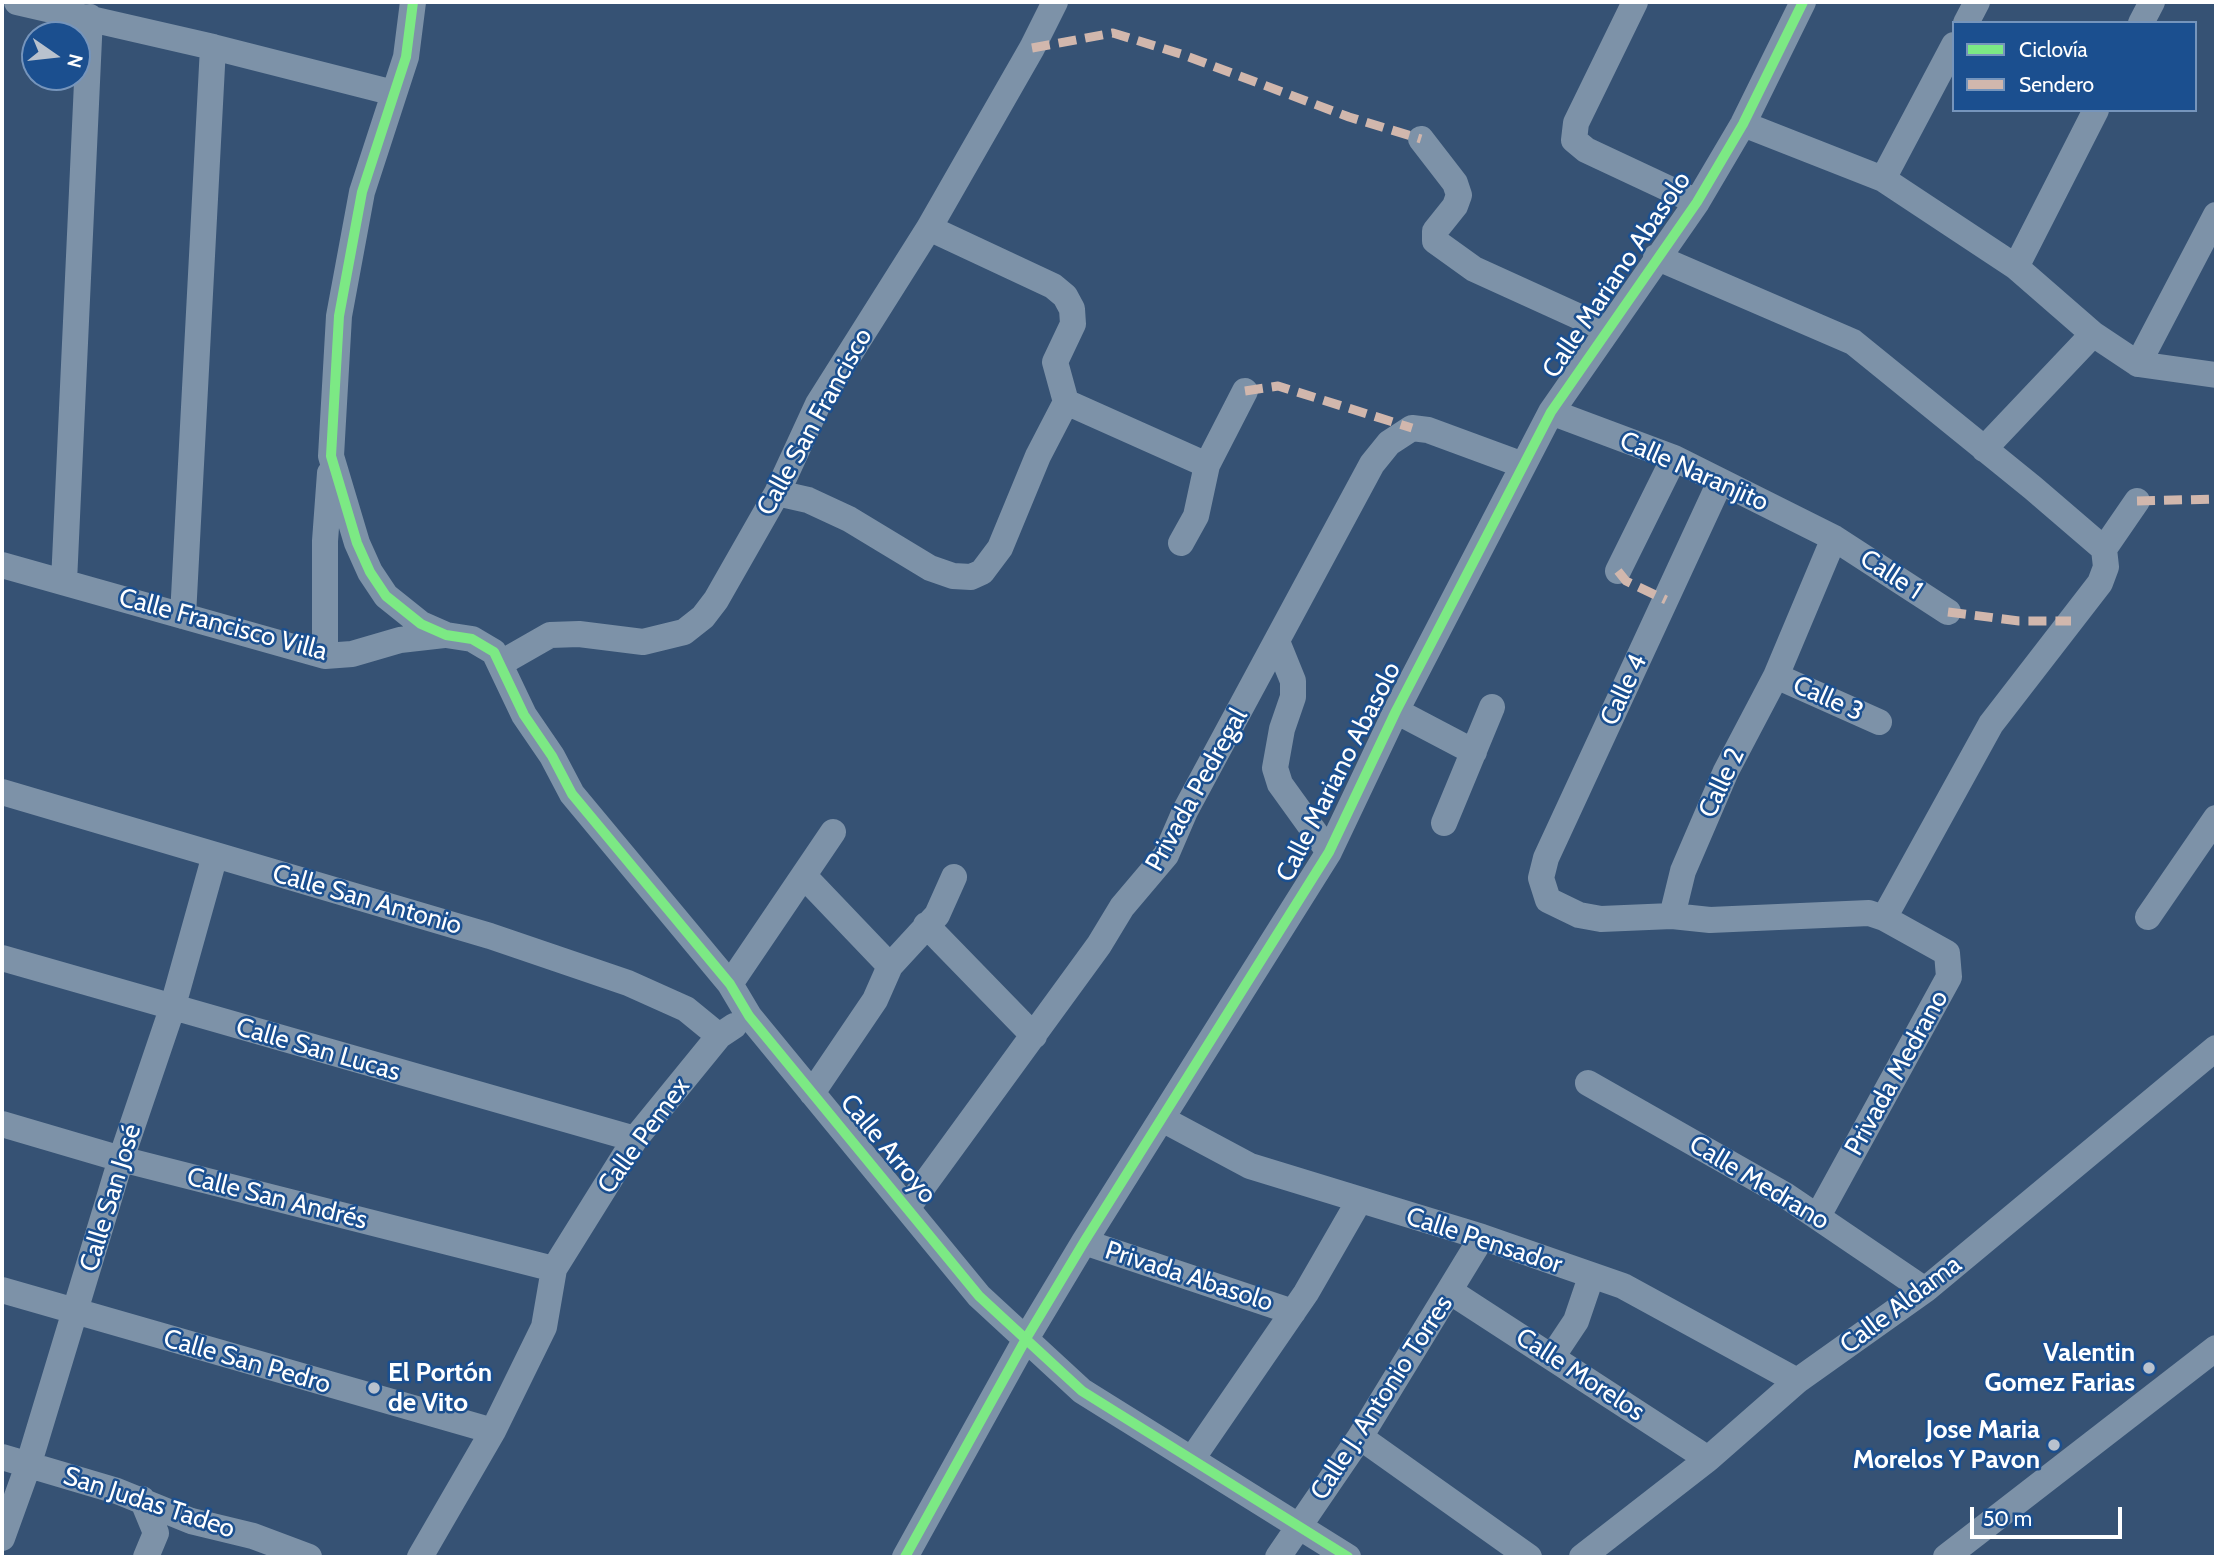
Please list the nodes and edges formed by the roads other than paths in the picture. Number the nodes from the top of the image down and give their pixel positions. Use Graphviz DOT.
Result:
graph roads {
  1 [pos="18,2"];
  2 [pos="413,2"];
  3 [pos="1055,2"];
  4 [pos="1635,2"];
  5 [pos="1803,2"];
  6 [pos="1977,2"];
  7 [pos="2152,2"];
  8 [pos="90,17"];
  9 [pos="1967,21"];
  10 [pos="2142,21"];
  11 [pos="213,47"];
  12 [pos="1952,49"];
  13 [pos="394,93"];
  14 [pos="2095,112"];
  15 [pos="1743,124"];
  16 [pos="1421,139"];
  17 [pos="1883,179"];
  18 [pos="1697,202"];
  19 [pos="2216,215"];
  20 [pos="929,228"];
  21 [pos="1656,257"];
  22 [pos="2016,267"];
  23 [pos="1606,329"];
  24 [pos="2093,334"];
  25 [pos="2138,363"];
  26 [pos="2216,375"];
  27 [pos="1245,391"];
  28 [pos="1066,402"];
  29 [pos="1551,412"];
  30 [pos="1984,449"];
  31 [pos="331,456"];
  32 [pos="1674,458"];
  33 [pos="1207,465"];
  34 [pos="1523,465"];
  35 [pos="1720,482"];
  36 [pos="777,492"];
  37 [pos="2137,501"];
  38 [pos="1834,538"];
  39 [pos="1181,543"];
  40 [pos="2104,550"];
  41 [pos="2,565"];
  42 [pos="1618,570"];
  43 [pos="64,582"];
  44 [pos="1948,612"];
  45 [pos="183,616"];
  46 [pos="446,635"];
  47 [pos="1278,644"];
  48 [pos="325,656"];
  49 [pos="501,663"];
  50 [pos="1776,676"];
  51 [pos="1492,707"];
  52 [pos="1396,711"];
  53 [pos="1879,722"];
  54 [pos="1474,752"];
  55 [pos="2,792"];
  56 [pos="2216,818"];
  57 [pos="1444,823"];
  58 [pos="833,832"];
  59 [pos="1329,852"];
  60 [pos="215,855"];
  61 [pos="804,876"];
  62 [pos="954,877"];
  63 [pos="1672,916"];
  64 [pos="2148,917"];
  65 [pos="1884,918"];
  66 [pos="926,925"];
  67 [pos="2,958"];
  68 [pos="890,966"];
  69 [pos="730,984"];
  70 [pos="172,1009"];
  71 [pos="749,1016"];
  72 [pos="1034,1036"];
  73 [pos="719,1037"];
  74 [pos="2216,1048"];
  75 [pos="1588,1083"];
  76 [pos="812,1093"];
  77 [pos="1164,1120"];
  78 [pos="2,1124"];
  79 [pos="635,1139"];
  80 [pos="121,1159"];
  81 [pos="1359,1201"];
  82 [pos="908,1207"];
  83 [pos="1818,1216"];
  84 [pos="1482,1237"];
  85 [pos="1084,1242"];
  86 [pos="554,1269"];
  87 [pos="1591,1277"];
  88 [pos="2,1290"];
  89 [pos="1925,1290"];
  90 [pos="1451,1292"];
  91 [pos="1293,1311"];
  92 [pos="77,1313"];
  93 [pos="1027,1337"];
  94 [pos="2216,1348"];
  95 [pos="1552,1357"];
  96 [pos="1797,1381"];
  97 [pos="493,1431"];
  98 [pos="1360,1437"];
  99 [pos="2,1457"];
  100 [pos="1708,1459"];
  101 [pos="1192,1460"];
  102 [pos="16,1483"];
  103 [pos="142,1499"];
  104 [pos="191,1521"];
  105 [pos="1298,1527"];
  106 [pos="2,1538"];
  107 [pos="151,1545"];
  108 [pos="309,1557"];
  109 [pos="420,1557"];
  110 [pos="905,1557"];
  111 [pos="1278,1557"];
  112 [pos="1348,1557"];
  113 [pos="1529,1557"];
  114 [pos="1582,1557"];
  115 [pos="1946,1557"];
  1 -- 8 [label="street"];
  2 -- 13 [label="street"];
  3 -- 20 [label="street, Calle San Francisco"];
  4 -- 18 [label="street"];
  5 -- 15 [label="street, Calle Mariano Abasolo"];
  6 -- 9 [label="street"];
  7 -- 10 [label="street"];
  8 -- 11 [label="street"];
  8 -- 43 [label="street"];
  11 -- 13 [label="street"];
  11 -- 45 [label="street"];
  12 -- 17 [label="street"];
  13 -- 31 [label="street"];
  14 -- 22 [label="street"];
  15 -- 17 [label="street"];
  15 -- 18 [label="street, Calle Mariano Abasolo"];
  16 -- 23 [label="street"];
  17 -- 22 [label="street"];
  18 -- 21 [label="street, Calle Mariano Abasolo"];
  19 -- 25 [label="street"];
  20 -- 28 [label="street"];
  20 -- 36 [label="street, Calle San Francisco"];
  21 -- 23 [label="street, Calle Mariano Abasolo"];
  21 -- 30 [label="street"];
  22 -- 24 [label="street"];
  23 -- 29 [label="street, Calle Mariano Abasolo"];
  24 -- 25 [label="street"];
  24 -- 30 [label="street"];
  25 -- 26 [label="street"];
  27 -- 33 [label="street"];
  28 -- 33 [label="street"];
  28 -- 36 [label="street"];
  29 -- 32 [label="street, Calle Naranjito"];
  29 -- 34 [label="street, Calle Mariano Abasolo"];
  30 -- 40 [label="street"];
  31 -- 46 [label="street"];
  31 -- 48 [label="street"];
  32 -- 35 [label="street, Calle Naranjito"];
  32 -- 42 [label="street"];
  33 -- 39 [label="street"];
  34 -- 47 [label="street, Privada Pedregal"];
  34 -- 52 [label="street, Calle Mariano Abasolo"];
  35 -- 38 [label="street, Calle Naranjito"];
  35 -- 63 [label="street, Calle 4"];
  36 -- 49 [label="street, Calle San Francisco"];
  37 -- 40 [label="street"];
  38 -- 44 [label="street, Calle 1"];
  38 -- 50 [label="street, Calle 2"];
  40 -- 65 [label="street"];
  41 -- 43 [label="street, Calle Francisco Villa"];
  43 -- 45 [label="street, Calle Francisco Villa"];
  45 -- 48 [label="street, Calle Francisco Villa"];
  46 -- 48 [label="street, Calle Francisco Villa"];
  46 -- 49 [label="street"];
  47 -- 59 [label="street"];
  47 -- 72 [label="street, Privada Pedregal"];
  49 -- 69 [label="street, Calle Arroyo"];
  50 -- 53 [label="street, Calle 3"];
  50 -- 63 [label="street, Calle 2"];
  51 -- 54 [label="street"];
  52 -- 54 [label="street"];
  52 -- 59 [label="street, Calle Mariano Abasolo"];
  54 -- 57 [label="street"];
  55 -- 60 [label="street, Calle San Antonio"];
  56 -- 64 [label="street"];
  58 -- 61 [label="street"];
  59 -- 77 [label="street, Calle Mariano Abasolo"];
  60 -- 70 [label="street, Calle San José"];
  60 -- 73 [label="street, Calle San Antonio"];
  61 -- 68 [label="street"];
  61 -- 69 [label="street"];
  62 -- 66 [label="street"];
  63 -- 65 [label="street"];
  65 -- 83 [label="street, Privada Medrano"];
  66 -- 68 [label="street"];
  66 -- 72 [label="street"];
  67 -- 70 [label="street, Calle San Lucas"];
  68 -- 76 [label="street"];
  69 -- 71 [label="street, Calle Arroyo"];
  70 -- 79 [label="street, Calle San Lucas"];
  70 -- 80 [label="street, Calle San José"];
  71 -- 73 [label="street, Calle Pemex"];
  71 -- 76 [label="street, Calle Arroyo"];
  72 -- 82 [label="street, Privada Pedregal"];
  73 -- 79 [label="street, Calle Pemex"];
  74 -- 89 [label="street, Calle Aldama"];
  75 -- 83 [label="street, Calle Medrano"];
  76 -- 82 [label="street, Calle Arroyo"];
  77 -- 81 [label="street, Calle Pensador"];
  77 -- 85 [label="street, Calle Mariano Abasolo"];
  78 -- 80 [label="street, Calle San Andrés"];
  79 -- 86 [label="street, Calle Pemex"];
  80 -- 86 [label="street, Calle San Andrés"];
  80 -- 92 [label="street, Calle San José"];
  81 -- 84 [label="street, Calle Pensador"];
  81 -- 91 [label="street"];
  82 -- 93 [label="street, Calle Arroyo"];
  83 -- 89 [label="street, Calle Medrano"];
  84 -- 87 [label="street, Calle Pensador"];
  84 -- 90 [label="street, Calle J. Antonio Torres"];
  85 -- 91 [label="street, Privada Abasolo"];
  85 -- 93 [label="street, Calle Mariano Abasolo"];
  86 -- 97 [label="street"];
  87 -- 95 [label="street"];
  87 -- 96 [label="street, Calle Pensador"];
  88 -- 92 [label="street, Calle San Pedro"];
  89 -- 96 [label="street, Calle Aldama"];
  90 -- 95 [label="street, Calle Morelos"];
  90 -- 98 [label="street, Calle J. Antonio Torres"];
  91 -- 101 [label="street"];
  92 -- 97 [label="street, Calle San Pedro"];
  92 -- 102 [label="street, Calle San José"];
  93 -- 101 [label="street, Calle Arroyo"];
  93 -- 110 [label="street, Calle Mariano Abasolo"];
  94 -- 115 [label="street"];
  95 -- 100 [label="street, Calle Morelos"];
  96 -- 100 [label="street, Calle Aldama"];
  97 -- 109 [label="street"];
  98 -- 105 [label="street, Calle J. Antonio Torres"];
  98 -- 113 [label="street"];
  99 -- 102 [label="street, San Judas Tadeo"];
  100 -- 114 [label="street, Calle Aldama"];
  101 -- 105 [label="street, Calle Arroyo"];
  102 -- 103 [label="street, San Judas Tadeo"];
  102 -- 106 [label="street, Calle San José"];
  103 -- 104 [label="street, San Judas Tadeo"];
  103 -- 107 [label="street"];
  104 -- 107 [label="street"];
  104 -- 108 [label="street, San Judas Tadeo"];
  105 -- 111 [label="street, Calle J. Antonio Torres"];
  105 -- 112 [label="street, Calle Arroyo"];
}
